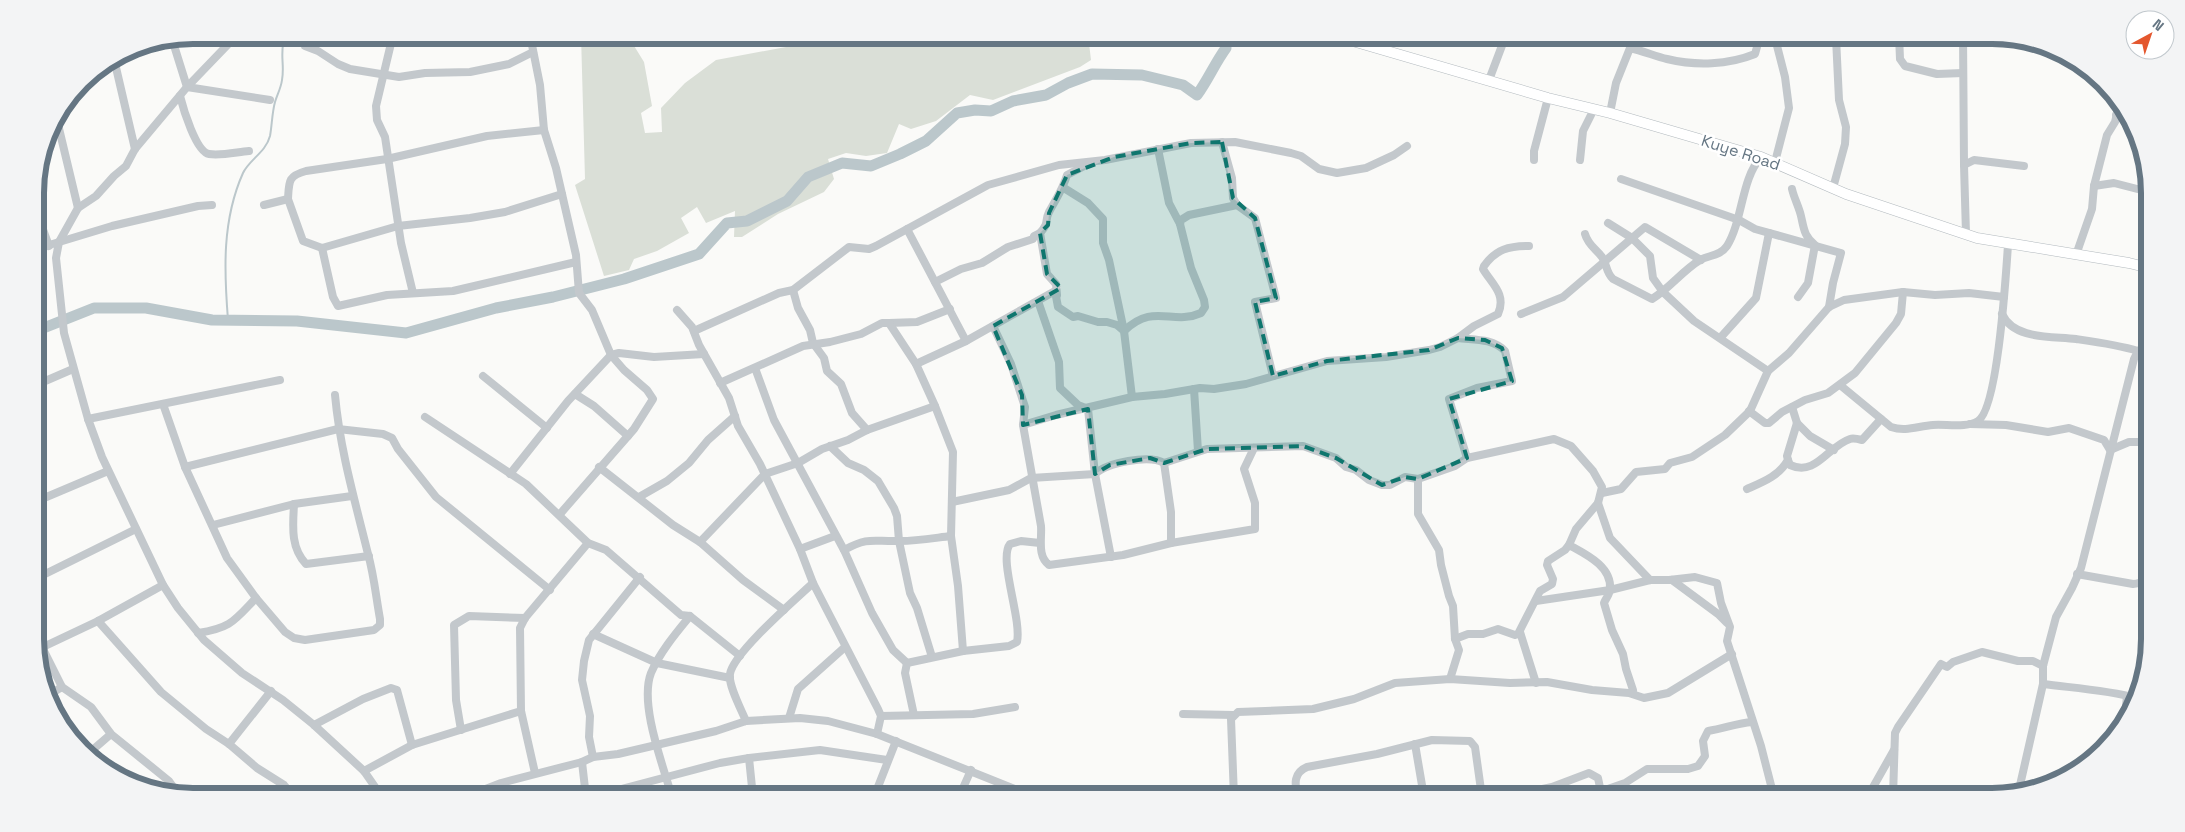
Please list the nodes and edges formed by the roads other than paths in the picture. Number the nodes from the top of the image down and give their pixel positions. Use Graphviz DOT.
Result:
graph roads {
  1 [pos="228,44"];
  2 [pos="391,44"];
  3 [pos="532,44"];
  4 [pos="1366,44"];
  5 [pos="1503,44"];
  6 [pos="1631,44"];
  7 [pos="1756,44"];
  8 [pos="1777,44"];
  9 [pos="1836,44"];
  10 [pos="1899,44"];
  11 [pos="1963,44"];
  12 [pos="173,46"];
  13 [pos="305,46"];
  14 [pos="1630,48"];
  15 [pos="533,52"];
  16 [pos="116,65"];
  17 [pos="1962,73"];
  18 [pos="383,76"];
  19 [pos="1489,80"];
  20 [pos="187,87"];
  21 [pos="180,96"];
  22 [pos="1548,98"];
  23 [pos="270,100"];
  24 [pos="1594,109"];
  25 [pos="1610,113"];
  26 [pos="2116,114"];
  27 [pos="59,128"];
  28 [pos="544,130"];
  29 [pos="1222,142"];
  30 [pos="1407,146"];
  31 [pos="135,149"];
  32 [pos="1158,149"];
  33 [pos="249,151"];
  34 [pos="1761,157"];
  35 [pos="387,159"];
  36 [pos="1534,160"];
  37 [pos="1580,160"];
  38 [pos="1094,162"];
  39 [pos="1775,162"];
  40 [pos="1964,165"];
  41 [pos="2024,166"];
  42 [pos="1621,179"];
  43 [pos="2094,186"];
  44 [pos="1064,188"];
  45 [pos="1833,188"];
  46 [pos="1792,189"];
  47 [pos="2141,190"];
  48 [pos="562,194"];
  49 [pos="288,199"];
  50 [pos="212,205"];
  51 [pos="264,205"];
  52 [pos="1236,205"];
  53 [pos="78,208"];
  54 [pos="1739,220"];
  55 [pos="1608,223"];
  56 [pos="1180,224"];
  57 [pos="398,226"];
  58 [pos="908,229"];
  59 [pos="44,231"];
  60 [pos="1040,233"];
  61 [pos="1769,233"];
  62 [pos="1585,234"];
  63 [pos="1966,234"];
  64 [pos="1632,238"];
  65 [pos="59,242"];
  66 [pos="1815,245"];
  67 [pos="2008,245"];
  68 [pos="49,246"];
  69 [pos="1529,246"];
  70 [pos="44,247"];
  71 [pos="322,248"];
  72 [pos="2076,255"];
  73 [pos="1700,260"];
  74 [pos="1604,261"];
  75 [pos="576,262"];
  76 [pos="2141,267"];
  77 [pos="935,282"];
  78 [pos="793,290"];
  79 [pos="1663,292"];
  80 [pos="1903,292"];
  81 [pos="413,293"];
  82 [pos="1798,297"];
  83 [pos="2004,297"];
  84 [pos="1038,301"];
  85 [pos="1058,307"];
  86 [pos="1829,307"];
  87 [pos="950,309"];
  88 [pos="677,310"];
  89 [pos="2002,312"];
  90 [pos="1520,314"];
  91 [pos="889,323"];
  92 [pos="993,326"];
  93 [pos="694,331"];
  94 [pos="1124,331"];
  95 [pos="1721,337"];
  96 [pos="1458,338"];
  97 [pos="966,341"];
  98 [pos="813,343"];
  99 [pos="2141,350"];
  100 [pos="2138,352"];
  101 [pos="704,354"];
  102 [pos="611,355"];
  103 [pos="916,364"];
  104 [pos="755,368"];
  105 [pos="73,369"];
  106 [pos="1768,371"];
  107 [pos="483,376"];
  108 [pos="1274,376"];
  109 [pos="280,380"];
  110 [pos="44,382"];
  111 [pos="720,383"];
  112 [pos="1840,385"];
  113 [pos="1194,390"];
  114 [pos="576,394"];
  115 [pos="335,395"];
  116 [pos="1132,397"];
  117 [pos="164,404"];
  118 [pos="935,406"];
  119 [pos="1792,407"];
  120 [pos="1088,409"];
  121 [pos="1749,411"];
  122 [pos="735,416"];
  123 [pos="425,417"];
  124 [pos="88,419"];
  125 [pos="1881,420"];
  126 [pos="1796,423"];
  127 [pos="1970,424"];
  128 [pos="1023,425"];
  129 [pos="547,428"];
  130 [pos="338,429"];
  131 [pos="867,430"];
  132 [pos="628,436"];
  133 [pos="2141,442"];
  134 [pos="830,446"];
  135 [pos="1254,448"];
  136 [pos="1834,450"];
  137 [pos="2110,450"];
  138 [pos="1198,451"];
  139 [pos="1467,458"];
  140 [pos="1788,460"];
  141 [pos="798,463"];
  142 [pos="1164,463"];
  143 [pos="185,467"];
  144 [pos="599,467"];
  145 [pos="108,471"];
  146 [pos="510,474"];
  147 [pos="765,474"];
  148 [pos="1095,474"];
  149 [pos="1031,478"];
  150 [pos="1418,479"];
  151 [pos="1747,489"];
  152 [pos="1602,493"];
  153 [pos="352,496"];
  154 [pos="639,497"];
  155 [pos="44,498"];
  156 [pos="952,502"];
  157 [pos="1598,503"];
  158 [pos="294,504"];
  159 [pos="560,514"];
  160 [pos="213,525"];
  161 [pos="136,529"];
  162 [pos="835,536"];
  163 [pos="950,536"];
  164 [pos="899,541"];
  165 [pos="700,542"];
  166 [pos="588,543"];
  167 [pos="1040,543"];
  168 [pos="1171,543"];
  169 [pos="1569,545"];
  170 [pos="800,549"];
  171 [pos="844,550"];
  172 [pos="369,556"];
  173 [pos="1111,557"];
  174 [pos="2077,574"];
  175 [pos="44,575"];
  176 [pos="640,578"];
  177 [pos="1650,580"];
  178 [pos="1672,580"];
  179 [pos="813,583"];
  180 [pos="2141,584"];
  181 [pos="163,585"];
  182 [pos="550,590"];
  183 [pos="1610,590"];
  184 [pos="256,598"];
  185 [pos="1536,601"];
  186 [pos="784,610"];
  187 [pos="690,616"];
  188 [pos="525,618"];
  189 [pos="98,621"];
  190 [pos="1730,627"];
  191 [pos="1520,632"];
  192 [pos="198,633"];
  193 [pos="593,634"];
  194 [pos="1455,638"];
  195 [pos="44,647"];
  196 [pos="845,647"];
  197 [pos="44,649"];
  198 [pos="963,651"];
  199 [pos="1732,654"];
  200 [pos="740,656"];
  201 [pos="932,657"];
  202 [pos="657,663"];
  203 [pos="907,663"];
  204 [pos="2043,666"];
  205 [pos="730,678"];
  206 [pos="1450,679"];
  207 [pos="1536,683"];
  208 [pos="2043,684"];
  209 [pos="62,687"];
  210 [pos="271,691"];
  211 [pos="54,692"];
  212 [pos="1631,692"];
  213 [pos="2127,696"];
  214 [pos="2126,705"];
  215 [pos="1015,708"];
  216 [pos="522,712"];
  217 [pos="1182,714"];
  218 [pos="914,715"];
  219 [pos="1234,715"];
  220 [pos="881,716"];
  221 [pos="789,718"];
  222 [pos="746,721"];
  223 [pos="1752,722"];
  224 [pos="314,724"];
  225 [pos="461,730"];
  226 [pos="112,734"];
  227 [pos="876,734"];
  228 [pos="896,741"];
  229 [pos="229,744"];
  230 [pos="1415,744"];
  231 [pos="412,745"];
  232 [pos="656,745"];
  233 [pos="1895,749"];
  234 [pos="93,750"];
  235 [pos="593,757"];
  236 [pos="749,758"];
  237 [pos="887,760"];
  238 [pos="582,762"];
  239 [pos="970,770"];
  240 [pos="364,772"];
  241 [pos="535,773"];
  242 [pos="667,778"];
  243 [pos="2020,785"];
  244 [pos="173,787"];
  245 [pos="286,788"];
  246 [pos="376,788"];
  247 [pos="489,788"];
  248 [pos="585,788"];
  249 [pos="627,788"];
  250 [pos="670,788"];
  251 [pos="752,788"];
  252 [pos="877,788"];
  253 [pos="963,788"];
  254 [pos="1013,788"];
  255 [pos="1234,788"];
  256 [pos="1298,788"];
  257 [pos="1422,788"];
  258 [pos="1481,788"];
  259 [pos="1543,788"];
  260 [pos="1600,788"];
  261 [pos="1615,788"];
  262 [pos="1772,788"];
  263 [pos="1873,788"];
  264 [pos="1893,788"];
  1 -- 20 [label="street"];
  2 -- 18 [label="street"];
  3 -- 15 [label="street"];
  4 -- 19 [label="street, Kuye Road"];
  5 -- 19 [label="street"];
  6 -- 14 [label="street"];
  7 -- 14 [label="street"];
  8 -- 39 [label="street"];
  9 -- 45 [label="street"];
  10 -- 17 [label="street"];
  11 -- 17 [label="street"];
  12 -- 20 [label="street"];
  13 -- 18 [label="street"];
  14 -- 25 [label="street"];
  15 -- 18 [label="street"];
  15 -- 28 [label="street"];
  16 -- 31 [label="street"];
  17 -- 40 [label="street"];
  18 -- 35 [label="street"];
  19 -- 22 [label="street, Kuye Road"];
  20 -- 21 [label="street"];
  20 -- 23 [label="street"];
  21 -- 31 [label="street"];
  21 -- 33 [label="street"];
  22 -- 24 [label="street, Kuye Road"];
  22 -- 36 [label="street"];
  24 -- 25 [label="street, Kuye Road"];
  24 -- 37 [label="street"];
  25 -- 34 [label="street, Kuye Road"];
  26 -- 43 [label="street"];
  27 -- 53 [label="street"];
  28 -- 35 [label="street"];
  28 -- 48 [label="street"];
  29 -- 30 [label="street"];
  29 -- 32 [label="street"];
  29 -- 52 [label="street"];
  31 -- 53 [label="street"];
  32 -- 38 [label="street"];
  32 -- 56 [label="street"];
  34 -- 39 [label="street, Kuye Road"];
  34 -- 54 [label="street"];
  35 -- 49 [label="street"];
  35 -- 57 [label="street"];
  38 -- 44 [label="street"];
  38 -- 58 [label="street"];
  39 -- 45 [label="street, Kuye Road"];
  40 -- 41 [label="street"];
  40 -- 63 [label="street"];
  42 -- 54 [label="street"];
  43 -- 47 [label="street"];
  43 -- 72 [label="street"];
  44 -- 60 [label="street"];
  44 -- 94 [label="street"];
  45 -- 63 [label="street, Kuye Road"];
  46 -- 66 [label="street"];
  48 -- 57 [label="street"];
  48 -- 75 [label="street"];
  49 -- 51 [label="street"];
  49 -- 71 [label="street"];
  50 -- 65 [label="street"];
  52 -- 56 [label="street"];
  52 -- 108 [label="street"];
  53 -- 65 [label="street"];
  54 -- 61 [label="street"];
  54 -- 73 [label="street"];
  55 -- 64 [label="street"];
  56 -- 94 [label="street"];
  57 -- 71 [label="street"];
  57 -- 81 [label="street"];
  58 -- 77 [label="street"];
  58 -- 78 [label="street"];
  59 -- 68 [label="street"];
  60 -- 77 [label="street"];
  60 -- 85 [label="street"];
  61 -- 66 [label="street"];
  61 -- 95 [label="street"];
  62 -- 74 [label="street"];
  63 -- 67 [label="street, Kuye Road"];
  64 -- 73 [label="street"];
  64 -- 74 [label="street"];
  64 -- 79 [label="street"];
  65 -- 68 [label="street"];
  65 -- 105 [label="street"];
  66 -- 82 [label="street"];
  66 -- 86 [label="street"];
  67 -- 72 [label="street, Kuye Road"];
  67 -- 83 [label="street"];
  68 -- 70 [label="street"];
  69 -- 96 [label="street"];
  71 -- 81 [label="street"];
  72 -- 76 [label="street, Kuye Road"];
  73 -- 79 [label="street"];
  74 -- 79 [label="street"];
  74 -- 90 [label="street"];
  75 -- 81 [label="street"];
  75 -- 102 [label="street"];
  77 -- 87 [label="street"];
  78 -- 93 [label="street"];
  78 -- 98 [label="street"];
  79 -- 95 [label="street"];
  80 -- 83 [label="street"];
  80 -- 86 [label="street"];
  80 -- 112 [label="street"];
  83 -- 89 [label="street"];
  84 -- 85 [label="street"];
  84 -- 92 [label="street"];
  84 -- 120 [label="street"];
  85 -- 94 [label="street"];
  86 -- 106 [label="street"];
  87 -- 91 [label="street"];
  87 -- 97 [label="street"];
  88 -- 93 [label="street"];
  89 -- 100 [label="street"];
  89 -- 127 [label="street"];
  91 -- 98 [label="street"];
  91 -- 103 [label="street"];
  92 -- 97 [label="street"];
  92 -- 128 [label="street"];
  93 -- 101 [label="street"];
  94 -- 116 [label="street"];
  95 -- 106 [label="street"];
  96 -- 108 [label="street"];
  96 -- 139 [label="street"];
  97 -- 103 [label="street"];
  98 -- 104 [label="street"];
  98 -- 131 [label="street"];
  99 -- 100 [label="street"];
  100 -- 137 [label="street"];
  101 -- 102 [label="street"];
  101 -- 111 [label="street"];
  102 -- 114 [label="street"];
  102 -- 132 [label="street"];
  103 -- 118 [label="street"];
  104 -- 111 [label="street"];
  104 -- 141 [label="street"];
  105 -- 110 [label="street"];
  105 -- 124 [label="street"];
  106 -- 121 [label="street"];
  107 -- 129 [label="street"];
  108 -- 113 [label="street"];
  109 -- 117 [label="street"];
  111 -- 122 [label="street"];
  112 -- 119 [label="street"];
  112 -- 125 [label="street"];
  113 -- 116 [label="street"];
  113 -- 138 [label="street"];
  114 -- 129 [label="street"];
  114 -- 132 [label="street"];
  115 -- 130 [label="street"];
  116 -- 120 [label="street"];
  117 -- 124 [label="street"];
  117 -- 143 [label="street"];
  118 -- 131 [label="street"];
  118 -- 156 [label="street"];
  119 -- 121 [label="street"];
  119 -- 126 [label="street"];
  120 -- 128 [label="street"];
  120 -- 148 [label="street"];
  121 -- 152 [label="street"];
  122 -- 147 [label="street"];
  122 -- 154 [label="street"];
  123 -- 146 [label="street"];
  124 -- 145 [label="street"];
  125 -- 127 [label="street"];
  125 -- 136 [label="street"];
  126 -- 136 [label="street"];
  126 -- 140 [label="street"];
  127 -- 137 [label="street"];
  128 -- 149 [label="street"];
  129 -- 146 [label="street"];
  130 -- 143 [label="street"];
  130 -- 153 [label="street"];
  130 -- 182 [label="street"];
  131 -- 134 [label="street"];
  132 -- 144 [label="street"];
  133 -- 137 [label="street"];
  134 -- 141 [label="street"];
  134 -- 164 [label="street"];
  135 -- 138 [label="street"];
  135 -- 150 [label="street"];
  135 -- 168 [label="street"];
  136 -- 140 [label="street"];
  137 -- 174 [label="street"];
  138 -- 142 [label="street"];
  139 -- 150 [label="street"];
  139 -- 152 [label="street"];
  140 -- 151 [label="street"];
  141 -- 147 [label="street"];
  141 -- 162 [label="street"];
  142 -- 148 [label="street"];
  142 -- 168 [label="street"];
  143 -- 160 [label="street"];
  144 -- 154 [label="street"];
  144 -- 159 [label="street"];
  145 -- 155 [label="street"];
  145 -- 161 [label="street"];
  146 -- 159 [label="street"];
  147 -- 165 [label="street"];
  147 -- 170 [label="street"];
  148 -- 149 [label="street"];
  148 -- 173 [label="street"];
  149 -- 156 [label="street"];
  149 -- 167 [label="street"];
  150 -- 194 [label="street"];
  152 -- 157 [label="street"];
  153 -- 158 [label="street"];
  153 -- 172 [label="street"];
  154 -- 165 [label="street"];
  156 -- 163 [label="street"];
  157 -- 169 [label="street"];
  157 -- 177 [label="street"];
  158 -- 160 [label="street"];
  158 -- 172 [label="street"];
  159 -- 166 [label="street"];
  160 -- 184 [label="street"];
  161 -- 175 [label="street"];
  161 -- 181 [label="street"];
  162 -- 170 [label="street"];
  162 -- 171 [label="street"];
  163 -- 164 [label="street"];
  163 -- 198 [label="street"];
  164 -- 171 [label="street"];
  164 -- 201 [label="street"];
  165 -- 186 [label="street"];
  166 -- 176 [label="street"];
  166 -- 182 [label="street"];
  167 -- 173 [label="street"];
  167 -- 198 [label="street"];
  168 -- 173 [label="street"];
  169 -- 183 [label="street"];
  169 -- 185 [label="street"];
  170 -- 179 [label="street"];
  171 -- 203 [label="street"];
  172 -- 184 [label="street"];
  174 -- 180 [label="street"];
  174 -- 204 [label="street"];
  176 -- 187 [label="street"];
  176 -- 193 [label="street"];
  177 -- 178 [label="street"];
  177 -- 183 [label="street"];
  178 -- 190 [label="street"];
  178 -- 190 [label="street"];
  179 -- 186 [label="street"];
  179 -- 196 [label="street"];
  181 -- 189 [label="street"];
  181 -- 192 [label="street"];
  182 -- 188 [label="street"];
  183 -- 185 [label="street"];
  183 -- 212 [label="street"];
  184 -- 192 [label="street"];
  185 -- 191 [label="street"];
  186 -- 200 [label="street"];
  187 -- 200 [label="street"];
  187 -- 202 [label="street"];
  188 -- 216 [label="street"];
  188 -- 225 [label="street"];
  189 -- 195 [label="street"];
  189 -- 229 [label="street"];
  190 -- 199 [label="street"];
  191 -- 194 [label="street"];
  191 -- 207 [label="street"];
  192 -- 210 [label="street"];
  193 -- 202 [label="street"];
  193 -- 235 [label="street"];
  194 -- 206 [label="street"];
  196 -- 220 [label="street"];
  196 -- 221 [label="street"];
  197 -- 209 [label="street"];
  198 -- 201 [label="street"];
  199 -- 212 [label="street"];
  199 -- 223 [label="street"];
  200 -- 205 [label="street"];
  201 -- 203 [label="street"];
  202 -- 205 [label="street"];
  202 -- 232 [label="street"];
  203 -- 218 [label="street"];
  204 -- 208 [label="street"];
  204 -- 233 [label="street"];
  205 -- 222 [label="street"];
  206 -- 207 [label="street"];
  206 -- 219 [label="street"];
  207 -- 212 [label="street"];
  208 -- 213 [label="street"];
  208 -- 243 [label="street"];
  209 -- 211 [label="street"];
  209 -- 226 [label="street"];
  210 -- 224 [label="street"];
  210 -- 229 [label="street"];
  213 -- 214 [label="street"];
  215 -- 218 [label="street"];
  216 -- 225 [label="street"];
  216 -- 241 [label="street"];
  217 -- 219 [label="street"];
  218 -- 220 [label="street"];
  219 -- 255 [label="street"];
  220 -- 227 [label="street"];
  221 -- 222 [label="street"];
  221 -- 227 [label="street"];
  222 -- 232 [label="street"];
  223 -- 261 [label="street"];
  223 -- 262 [label="street"];
  224 -- 231 [label="street"];
  224 -- 240 [label="street"];
  225 -- 231 [label="street"];
  226 -- 234 [label="street"];
  226 -- 244 [label="street"];
  227 -- 228 [label="street"];
  228 -- 237 [label="street"];
  228 -- 239 [label="street"];
  229 -- 245 [label="street"];
  230 -- 256 [label="street"];
  230 -- 257 [label="street"];
  230 -- 258 [label="street"];
  231 -- 240 [label="street"];
  232 -- 235 [label="street"];
  232 -- 242 [label="street"];
  233 -- 263 [label="street"];
  233 -- 264 [label="street"];
  235 -- 238 [label="street"];
  236 -- 237 [label="street"];
  236 -- 242 [label="street"];
  236 -- 251 [label="street"];
  237 -- 252 [label="street"];
  238 -- 241 [label="street"];
  238 -- 248 [label="street"];
  239 -- 253 [label="street"];
  239 -- 254 [label="street"];
  240 -- 246 [label="street"];
  241 -- 247 [label="street"];
  242 -- 249 [label="street"];
  242 -- 250 [label="street"];
  259 -- 260 [label="street"];
}
